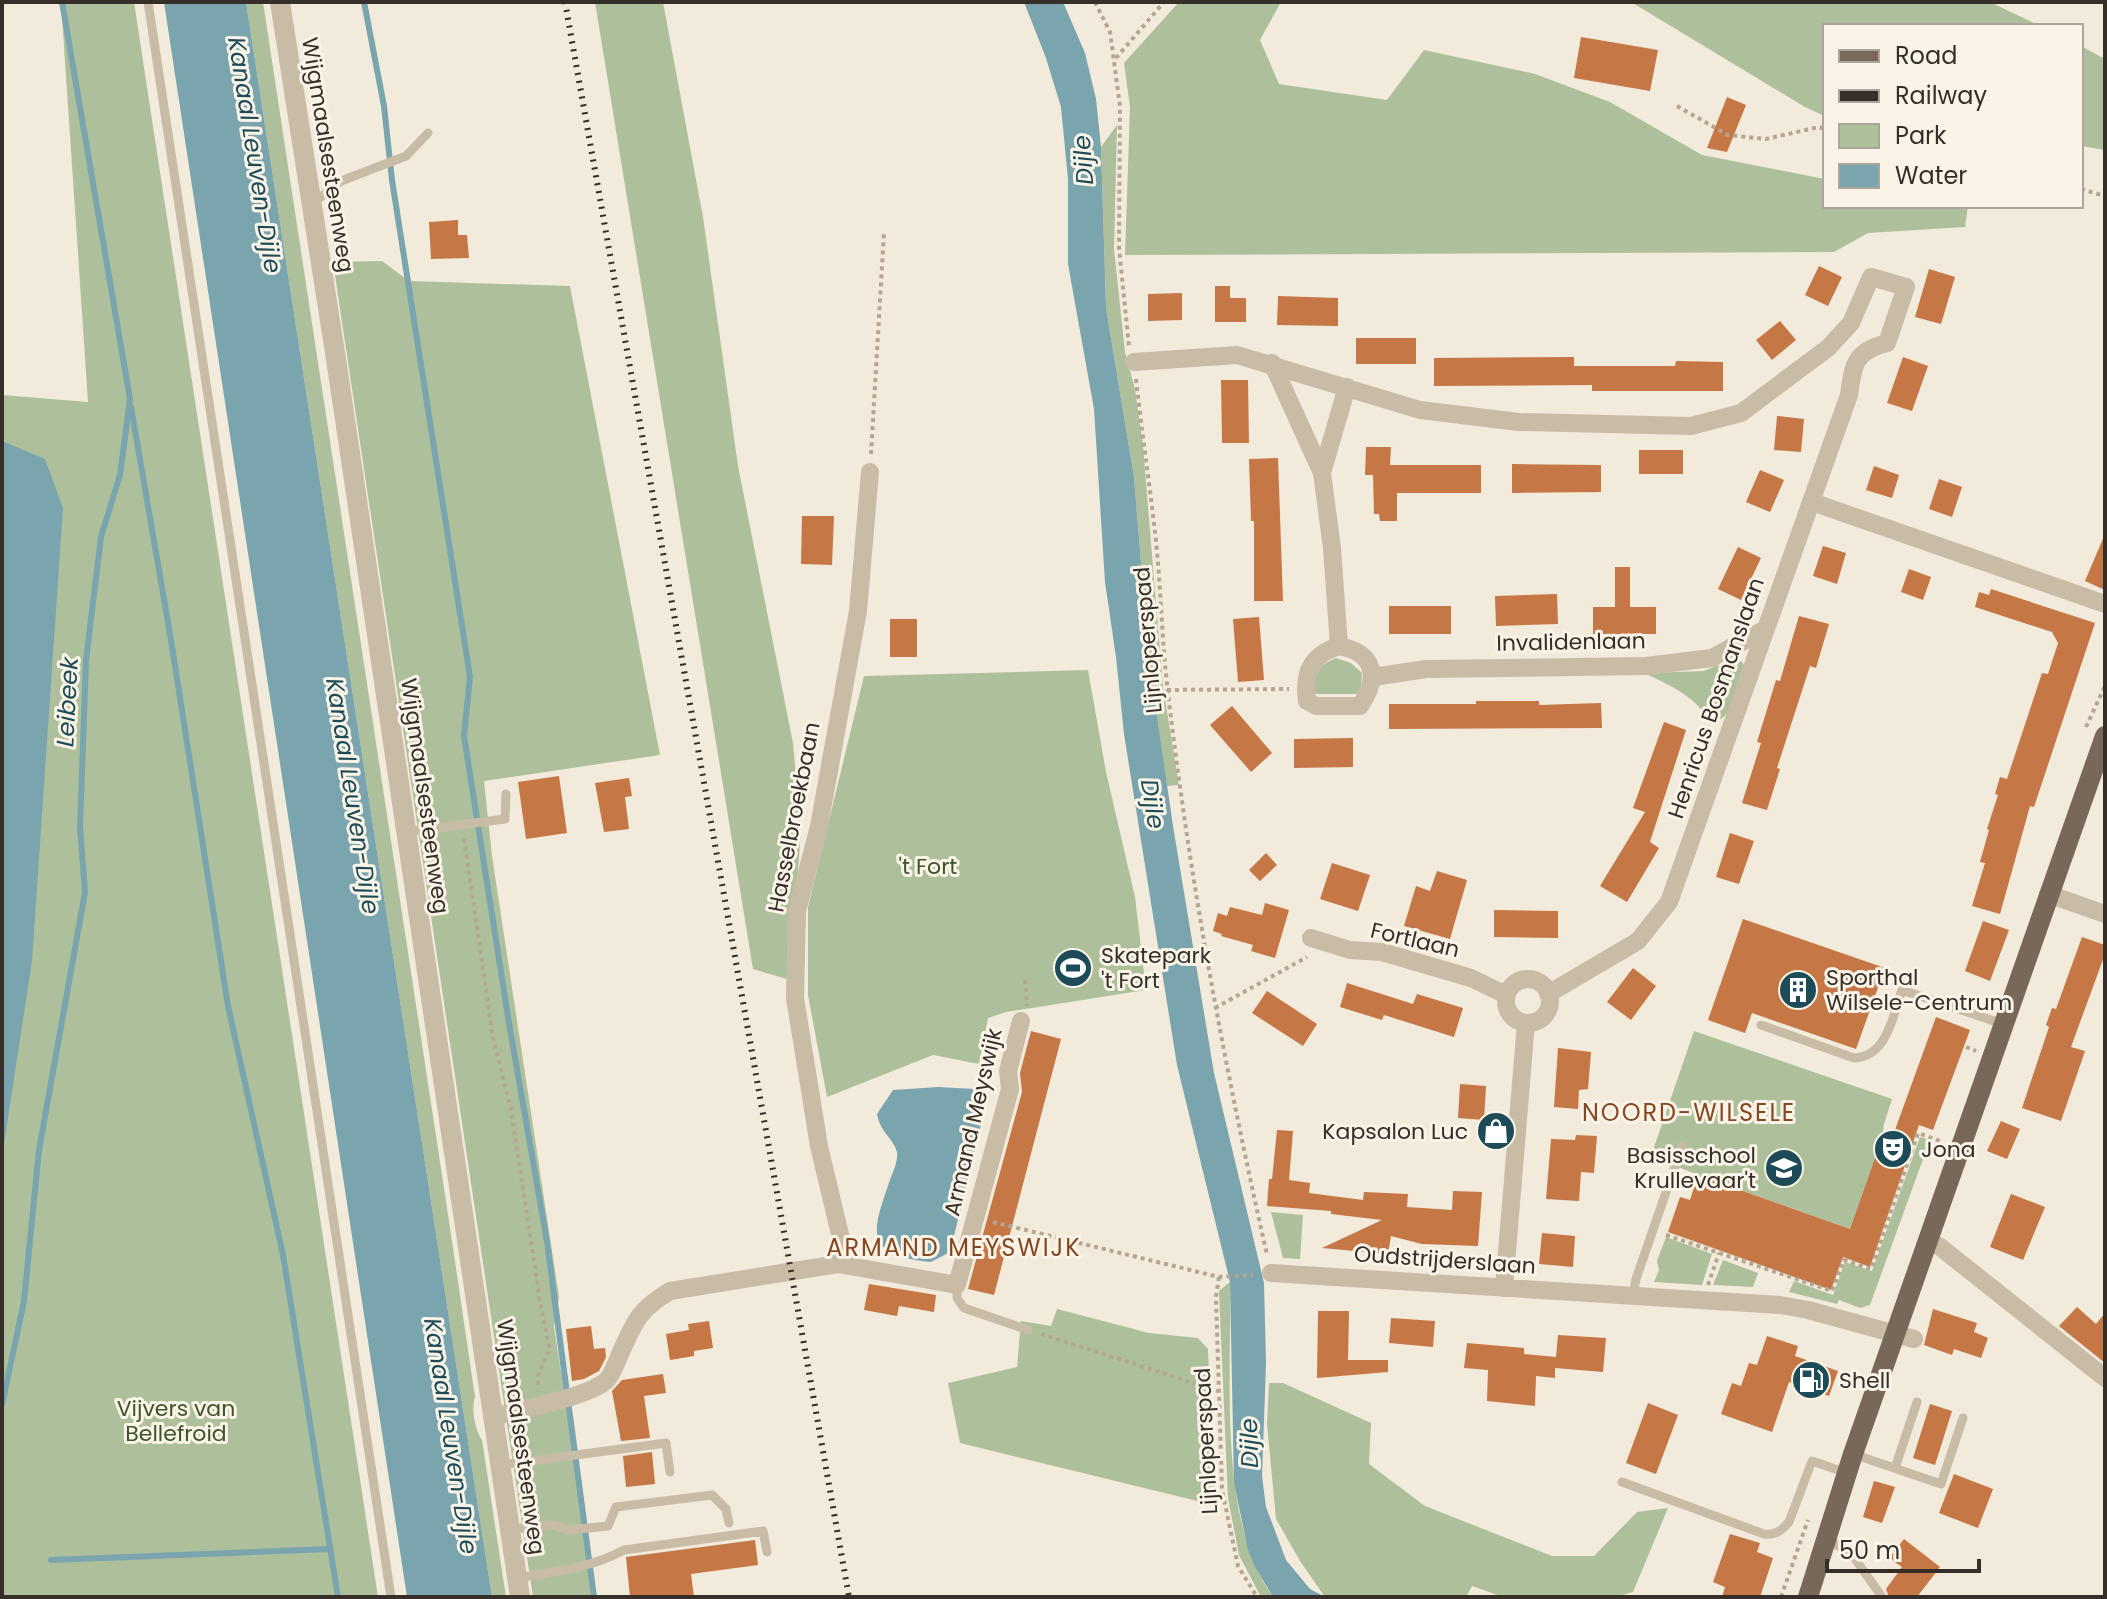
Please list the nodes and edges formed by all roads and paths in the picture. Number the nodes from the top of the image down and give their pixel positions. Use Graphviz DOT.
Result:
graph roads {
  1 [pos="148,2"];
  2 [pos="280,2"];
  3 [pos="1095,2"];
  4 [pos="1164,2"];
  5 [pos="1115,59"];
  6 [pos="1677,106"];
  7 [pos="1823,128"];
  8 [pos="428,133"];
  9 [pos="2083,190"];
  10 [pos="2105,196"];
  11 [pos="312,204"];
  12 [pos="884,232"];
  13 [pos="1828,348"];
  14 [pos="1134,362"];
  15 [pos="1272,363"];
  16 [pos="1853,363"];
  17 [pos="1347,387"];
  18 [pos="870,472"];
  19 [pos="1322,473"];
  20 [pos="1812,502"];
  21 [pos="2105,604"];
  22 [pos="1764,630"];
  23 [pos="1339,646"];
  24 [pos="1373,677"];
  25 [pos="1305,689"];
  26 [pos="1167,690"];
  27 [pos="2105,736"];
  28 [pos="506,794"];
  29 [pos="463,824"];
  30 [pos="406,832"];
  31 [pos="2048,894"];
  32 [pos="2105,914"];
  33 [pos="1317,940"];
  34 [pos="1548,994"];
  35 [pos="1506,995"];
  36 [pos="1215,1008"];
  37 [pos="1021,1021"];
  38 [pos="1526,1023"];
  39 [pos="2003,1024"];
  40 [pos="1761,1025"];
  41 [pos="1940,1141"];
  42 [pos="1682,1146"];
  43 [pos="976,1218"];
  44 [pos="1653,1230"];
  45 [pos="1927,1242"];
  46 [pos="1719,1253"];
  47 [pos="838,1264"];
  48 [pos="1271,1273"];
  49 [pos="1780,1274"];
  50 [pos="1219,1277"];
  51 [pos="1780,1282"];
  52 [pos="957,1285"];
  53 [pos="1504,1288"];
  54 [pos="1633,1295"];
  55 [pos="1703,1300"];
  56 [pos="1028,1330"];
  57 [pos="1904,1337"];
  58 [pos="2105,1378"];
  59 [pos="1218,1391"];
  60 [pos="546,1402"];
  61 [pos="1917,1402"];
  62 [pos="494,1417"];
  63 [pos="1963,1418"];
  64 [pos="1850,1464"];
  65 [pos="500,1465"];
  66 [pos="1895,1468"];
  67 [pos="670,1472"];
  68 [pos="1622,1482"];
  69 [pos="729,1523"];
  70 [pos="510,1529"];
  71 [pos="1826,1538"];
  72 [pos="767,1552"];
  73 [pos="519,1588"];
  74 [pos="391,1597"];
  75 [pos="1257,1597"];
  76 [pos="1808,1597"];
  77 [pos="1882,1597"];
  1 -- 74 [label="lane"];
  2 -- 11 [label="street, Wijgmaalsesteenweg"];
  3 -- 5 [label="path, Lijnloperspad"];
  4 -- 5 [label="path"];
  5 -- 14 [label="path, Lijnloperspad"];
  6 -- 7 [label="path"];
  8 -- 11 [label="lane"];
  9 -- 10 [label="path"];
  11 -- 30 [label="street, Wijgmaalsesteenweg"];
  12 -- 18 [label="path"];
  13 -- 16 [label="street"];
  13 -- 16 [label="street"];
  13 -- 17 [label="street"];
  14 -- 15 [label="street"];
  14 -- 26 [label="path, Lijnloperspad"];
  15 -- 17 [label="street"];
  15 -- 19 [label="street"];
  16 -- 20 [label="street, Henricus Bosmanslaan"];
  17 -- 19 [label="street"];
  18 -- 47 [label="street, Hasselbroekbaan"];
  19 -- 23 [label="street"];
  20 -- 21 [label="street"];
  20 -- 22 [label="street, Henricus Bosmanslaan"];
  22 -- 24 [label="street, Invalidenlaan"];
  22 -- 34 [label="street, Henricus Bosmanslaan"];
  23 -- 24 [label="street"];
  23 -- 25 [label="street"];
  24 -- 25 [label="street"];
  25 -- 26 [label="path"];
  26 -- 36 [label="path, Lijnloperspad"];
  27 -- 31 [label="main road"];
  28 -- 29 [label="lane"];
  29 -- 30 [label="lane"];
  29 -- 60 [label="path"];
  30 -- 62 [label="street, Wijgmaalsesteenweg"];
  31 -- 32 [label="street"];
  31 -- 39 [label="main road"];
  33 -- 35 [label="street, Fortlaan"];
  33 -- 36 [label="path"];
  34 -- 35 [label="street"];
  34 -- 38 [label="street, Henricus Bosmanslaan"];
  35 -- 38 [label="street"];
  36 -- 48 [label="path, Lijnloperspad"];
  37 -- 43 [label="street, Armand Meyswijk"];
  38 -- 53 [label="street"];
  39 -- 40 [label="lane"];
  39 -- 45 [label="main road"];
  41 -- 49 [label="path"];
  42 -- 44 [label="lane"];
  43 -- 50 [label="path"];
  43 -- 52 [label="street, Armand Meyswijk"];
  44 -- 46 [label="path"];
  44 -- 54 [label="lane"];
  45 -- 57 [label="main road"];
  45 -- 58 [label="street"];
  46 -- 49 [label="path"];
  46 -- 55 [label="path"];
  47 -- 52 [label="street"];
  47 -- 60 [label="street"];
  48 -- 50 [label="path"];
  48 -- 53 [label="street, Oudstrijderslaan"];
  49 -- 51 [label="path"];
  50 -- 59 [label="path, Lijnloperspad"];
  52 -- 56 [label="lane"];
  53 -- 54 [label="street, Oudstrijderslaan"];
  54 -- 55 [label="street, Oudstrijderslaan"];
  55 -- 57 [label="street, Oudstrijderslaan"];
  56 -- 59 [label="path"];
  57 -- 64 [label="main road"];
  59 -- 75 [label="path, Lijnloperspad"];
  60 -- 62 [label="street"];
  61 -- 66 [label="lane"];
  62 -- 65 [label="street, Wijgmaalsesteenweg"];
  63 -- 66 [label="lane"];
  64 -- 66 [label="lane"];
  64 -- 68 [label="lane"];
  64 -- 71 [label="main road"];
  65 -- 67 [label="lane"];
  65 -- 70 [label="street, Wijgmaalsesteenweg"];
  69 -- 70 [label="lane"];
  70 -- 73 [label="street, Wijgmaalsesteenweg"];
  71 -- 76 [label="main road"];
  71 -- 77 [label="lane"];
  72 -- 73 [label="lane"];
}
